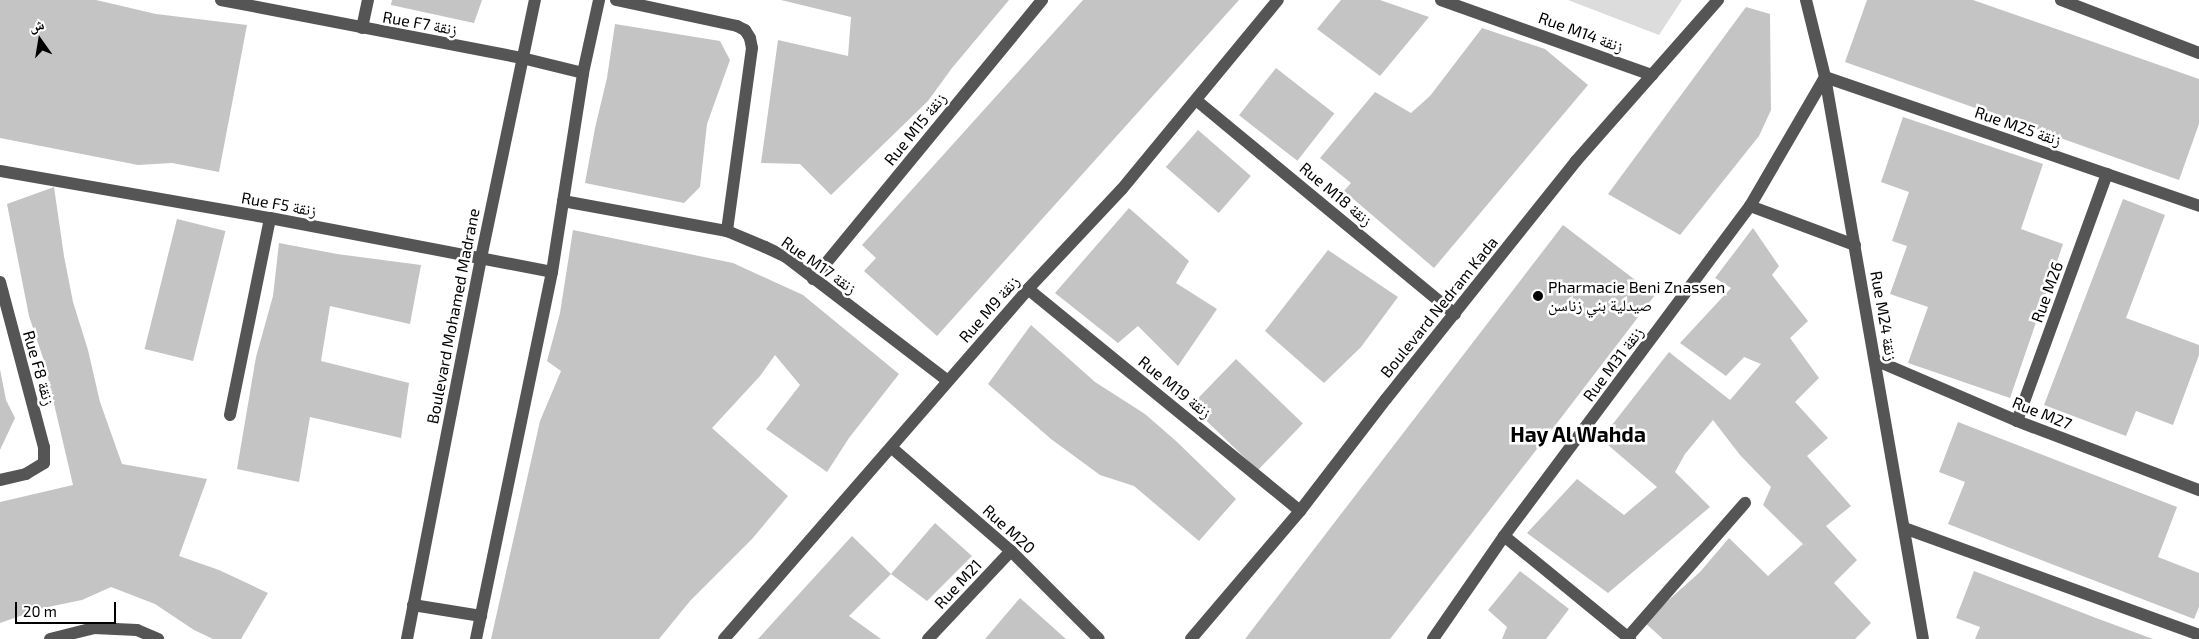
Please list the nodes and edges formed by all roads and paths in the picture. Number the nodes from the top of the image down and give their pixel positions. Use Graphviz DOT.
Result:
graph roads {
  1 [pos="221,0"];
  2 [pos="368,0"];
  3 [pos="534,0"];
  4 [pos="599,0"];
  5 [pos="616,0"];
  6 [pos="1042,0"];
  7 [pos="1278,0"];
  8 [pos="1441,0"];
  9 [pos="1718,0"];
  10 [pos="1806,0"];
  11 [pos="2061,0"];
  12 [pos="362,28"];
  13 [pos="2199,52"];
  14 [pos="522,58"];
  15 [pos="583,73"];
  16 [pos="1652,75"];
  17 [pos="1825,77"];
  18 [pos="1196,100"];
  19 [pos="0,171"];
  20 [pos="2107,174"];
  21 [pos="563,201"];
  22 [pos="1750,206"];
  23 [pos="2199,206"];
  24 [pos="270,218"];
  25 [pos="727,232"];
  26 [pos="1855,245"];
  27 [pos="481,258"];
  28 [pos="552,272"];
  29 [pos="813,279"];
  30 [pos="0,282"];
  31 [pos="1028,289"];
  32 [pos="1454,314"];
  33 [pos="4,315"];
  34 [pos="1875,360"];
  35 [pos="948,381"];
  36 [pos="230,416"];
  37 [pos="2017,421"];
  38 [pos="892,448"];
  39 [pos="0,480"];
  40 [pos="2199,490"];
  41 [pos="1744,503"];
  42 [pos="1300,511"];
  43 [pos="1904,528"];
  44 [pos="1504,536"];
  45 [pos="1011,551"];
  46 [pos="414,605"];
  47 [pos="481,616"];
  48 [pos="2199,635"];
  49 [pos="1629,638"];
  50 [pos="50,639"];
  51 [pos="158,639"];
  52 [pos="407,639"];
  53 [pos="476,639"];
  54 [pos="724,639"];
  55 [pos="928,639"];
  56 [pos="1099,639"];
  57 [pos="1191,639"];
  58 [pos="1434,639"];
  59 [pos="1923,639"];
  1 -- 12 [label="street, Rue F7 زنقة"];
  2 -- 12 [label="street"];
  3 -- 14 [label="street, Boulevard Mohamed Madrane"];
  4 -- 15 [label="street"];
  5 -- 25 [label="street"];
  6 -- 29 [label="street, Rue M15 زنقة"];
  7 -- 18 [label="street, Rue M9 زنقة"];
  8 -- 16 [label="street, Rue M14 زنقة"];
  9 -- 16 [label="street, Boulevard Nedram Kada"];
  10 -- 17 [label="street, Rue M24 زنقة"];
  11 -- 13 [label="street"];
  12 -- 14 [label="street, Rue F7 زنقة"];
  14 -- 15 [label="street, Rue F7 زنقة"];
  14 -- 27 [label="street, Boulevard Mohamed Madrane"];
  15 -- 21 [label="street"];
  16 -- 32 [label="street, Boulevard Nedram Kada"];
  17 -- 20 [label="street, Rue M25 زنقة"];
  17 -- 22 [label="street, Rue M31 زنقة"];
  17 -- 26 [label="street, Rue M24 زنقة"];
  18 -- 31 [label="street, Rue M9 زنقة"];
  18 -- 32 [label="street, Rue M18 زنقة"];
  19 -- 24 [label="street, Rue F5 زنقة"];
  20 -- 23 [label="street, Rue M25 زنقة"];
  20 -- 37 [label="street, Rue M26"];
  21 -- 25 [label="street, Rue M17 زنقة"];
  21 -- 28 [label="street"];
  22 -- 26 [label="street"];
  22 -- 44 [label="street, Rue M31 زنقة"];
  24 -- 27 [label="street, Rue F5 زنقة"];
  24 -- 36 [label="street"];
  25 -- 29 [label="street, Rue M17 زنقة"];
  26 -- 34 [label="street, Rue M24 زنقة"];
  27 -- 28 [label="street, Rue F5 زنقة"];
  27 -- 46 [label="street, Boulevard Mohamed Madrane"];
  28 -- 47 [label="street"];
  29 -- 35 [label="street, Rue M17 زنقة"];
  30 -- 33 [label="street, Rue F8 زنقة"];
  31 -- 35 [label="street, Rue M9 زنقة"];
  31 -- 42 [label="street, Rue M19 زنقة"];
  32 -- 42 [label="street, Boulevard Nedram Kada"];
  33 -- 39 [label="street, Rue F8 زنقة"];
  34 -- 37 [label="street, Rue M27"];
  34 -- 43 [label="street, Rue M24 زنقة"];
  35 -- 38 [label="street, Rue M9 زنقة"];
  37 -- 40 [label="street, Rue M27"];
  38 -- 45 [label="street, Rue M20"];
  38 -- 54 [label="street, Rue M9 زنقة"];
  41 -- 49 [label="street"];
  42 -- 57 [label="street, Boulevard Nedram Kada"];
  43 -- 48 [label="street"];
  43 -- 59 [label="street, Rue M24 زنقة"];
  44 -- 49 [label="street"];
  44 -- 58 [label="street, Rue M31 زنقة"];
  45 -- 55 [label="street, Rue M21"];
  45 -- 56 [label="street, Rue M20"];
  46 -- 47 [label="street"];
  46 -- 52 [label="street, Boulevard Mohamed Madrane"];
  47 -- 53 [label="street"];
  50 -- 51 [label="street"];
}
